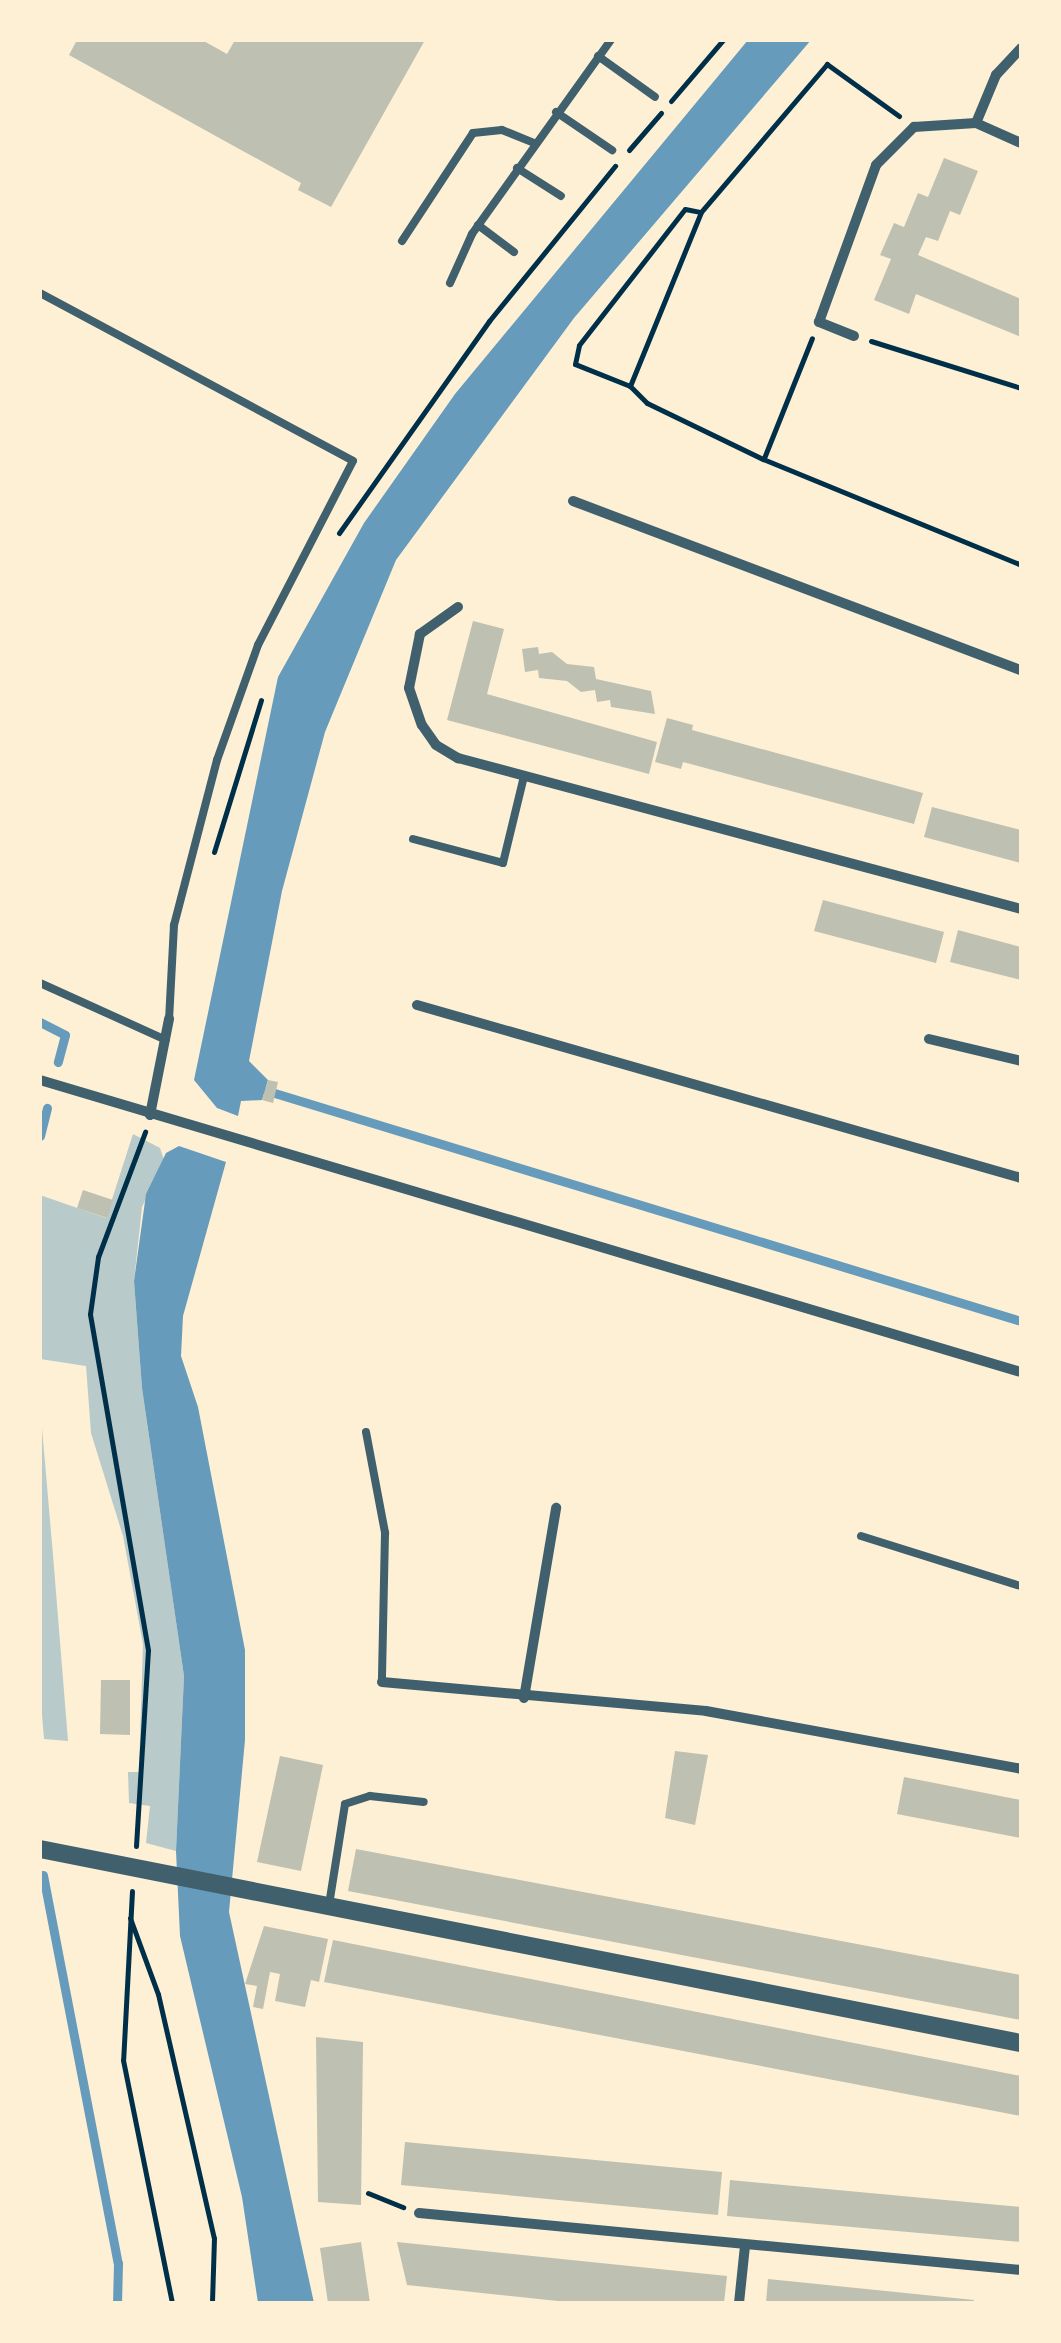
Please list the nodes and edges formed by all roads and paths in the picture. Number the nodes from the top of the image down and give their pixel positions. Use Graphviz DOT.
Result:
graph roads {
  1 [pos="610,40"];
  2 [pos="724,40"];
  3 [pos="1021,48"];
  4 [pos="598,56"];
  5 [pos="654,98"];
  6 [pos="556,112"];
  7 [pos="976,123"];
  8 [pos="914,127"];
  9 [pos="534,143"];
  10 [pos="1021,143"];
  11 [pos="612,150"];
  12 [pos="517,168"];
  13 [pos="561,196"];
  14 [pos="700,212"];
  15 [pos="478,224"];
  16 [pos="402,241"];
  17 [pos="514,252"];
  18 [pos="450,284"];
  19 [pos="40,293"];
  20 [pos="819,322"];
  21 [pos="854,336"];
  22 [pos="630,386"];
  23 [pos="1021,388"];
  24 [pos="764,459"];
  25 [pos="573,502"];
  26 [pos="331,548"];
  27 [pos="1021,565"];
  28 [pos="458,607"];
  29 [pos="1021,670"];
  30 [pos="264,689"];
  31 [pos="524,776"];
  32 [pos="413,839"];
  33 [pos="212,860"];
  34 [pos="1021,909"];
  35 [pos="40,982"];
  36 [pos="417,1005"];
  37 [pos="169,1019"];
  38 [pos="929,1039"];
  39 [pos="166,1040"];
  40 [pos="1021,1061"];
  41 [pos="40,1080"];
  42 [pos="150,1115"];
  43 [pos="1021,1178"];
  44 [pos="1021,1372"];
  45 [pos="366,1432"];
  46 [pos="556,1508"];
  47 [pos="862,1536"];
  48 [pos="1021,1586"];
  49 [pos="382,1682"];
  50 [pos="524,1698"];
  51 [pos="1021,1770"];
  52 [pos="424,1802"];
  53 [pos="136,1844"];
  54 [pos="40,1849"];
  55 [pos="132,1886"];
  56 [pos="330,1905"];
  57 [pos="130,1915"];
  58 [pos="1021,2043"];
  59 [pos="368,2192"];
  60 [pos="419,2214"];
  61 [pos="746,2246"];
  62 [pos="1021,2270"];
  63 [pos="172,2303"];
  64 [pos="212,2303"];
  65 [pos="739,2303"];
  1 -- 4 [label="lane"];
  2 -- 26 [label="path"];
  3 -- 7 [label="street"];
  4 -- 5 [label="lane"];
  4 -- 6 [label="lane"];
  6 -- 9 [label="lane"];
  6 -- 11 [label="lane"];
  7 -- 8 [label="street"];
  7 -- 10 [label="street"];
  8 -- 14 [label="path"];
  8 -- 20 [label="street"];
  9 -- 12 [label="lane"];
  9 -- 16 [label="lane"];
  12 -- 13 [label="lane"];
  12 -- 15 [label="lane"];
  14 -- 22 [label="path"];
  14 -- 22 [label="path"];
  15 -- 17 [label="lane"];
  15 -- 18 [label="lane"];
  19 -- 37 [label="lane"];
  20 -- 21 [label="street"];
  20 -- 24 [label="path"];
  21 -- 23 [label="path"];
  22 -- 24 [label="path"];
  24 -- 27 [label="path"];
  25 -- 29 [label="street"];
  28 -- 31 [label="street"];
  30 -- 33 [label="path"];
  31 -- 32 [label="lane"];
  31 -- 34 [label="street"];
  35 -- 39 [label="lane"];
  36 -- 43 [label="street"];
  37 -- 39 [label="street"];
  38 -- 40 [label="street"];
  39 -- 42 [label="street"];
  41 -- 42 [label="street"];
  42 -- 44 [label="street"];
  42 -- 53 [label="path"];
  45 -- 49 [label="lane"];
  46 -- 50 [label="street"];
  47 -- 48 [label="lane"];
  49 -- 50 [label="street"];
  50 -- 51 [label="street"];
  52 -- 56 [label="lane"];
  54 -- 56 [label="street"];
  55 -- 57 [label="path"];
  56 -- 58 [label="street"];
  57 -- 63 [label="path"];
  57 -- 64 [label="path"];
  59 -- 60 [label="path"];
  60 -- 61 [label="street"];
  61 -- 62 [label="street"];
  61 -- 65 [label="street"];
}
